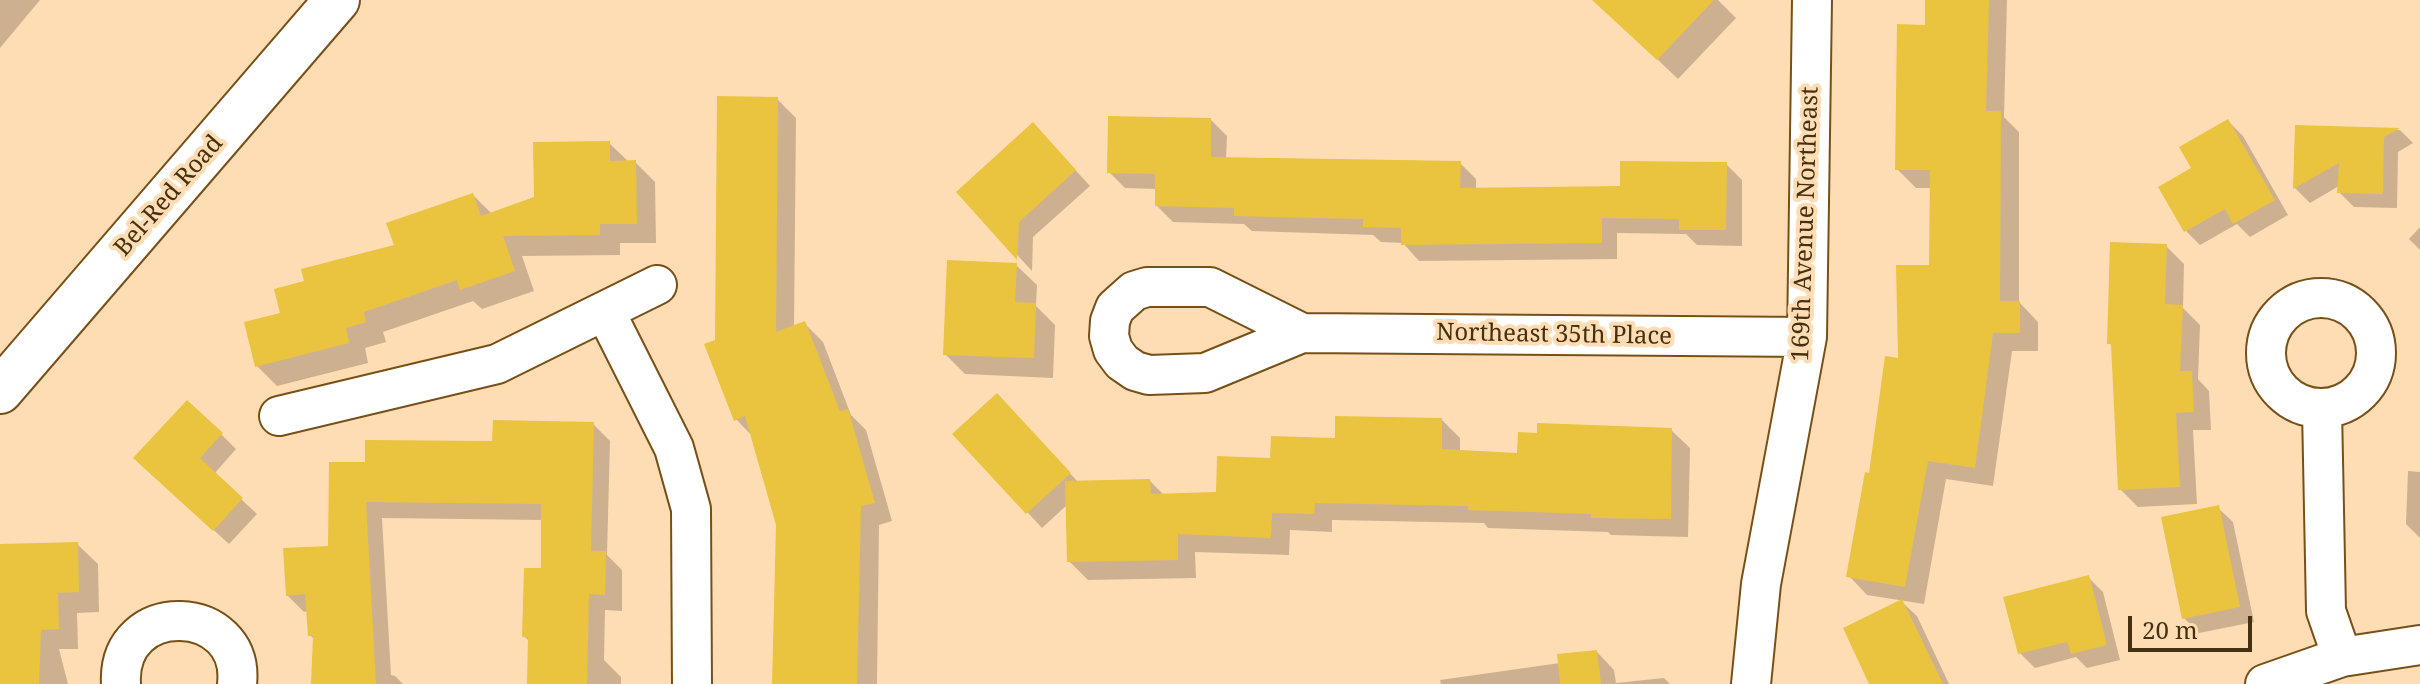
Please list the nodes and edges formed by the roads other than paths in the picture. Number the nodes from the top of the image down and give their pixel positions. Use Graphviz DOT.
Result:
graph roads {
  1 [pos="337,0"];
  2 [pos="1812,0"];
  3 [pos="657,285"];
  4 [pos="605,311"];
  5 [pos="1302,333"];
  6 [pos="1807,337"];
  7 [pos="0,391"];
  8 [pos="2322,409"];
  9 [pos="279,416"];
  10 [pos="2420,645"];
  11 [pos="2342,657"];
  12 [pos="121,684"];
  13 [pos="237,684"];
  14 [pos="692,684"];
  15 [pos="1751,684"];
  16 [pos="2265,684"];
  1 -- 7 [label="main road, Bel-Red Road"];
  2 -- 6 [label="street, 169th Avenue Northeast"];
  3 -- 4 [label="street"];
  4 -- 9 [label="street"];
  4 -- 14 [label="street"];
  5 -- 6 [label="street, Northeast 35th Place"];
  6 -- 15 [label="street, 169th Avenue Northeast"];
  8 -- 11 [label="street"];
  10 -- 11 [label="street"];
  11 -- 16 [label="street"];
  12 -- 13 [label="street"];
}
